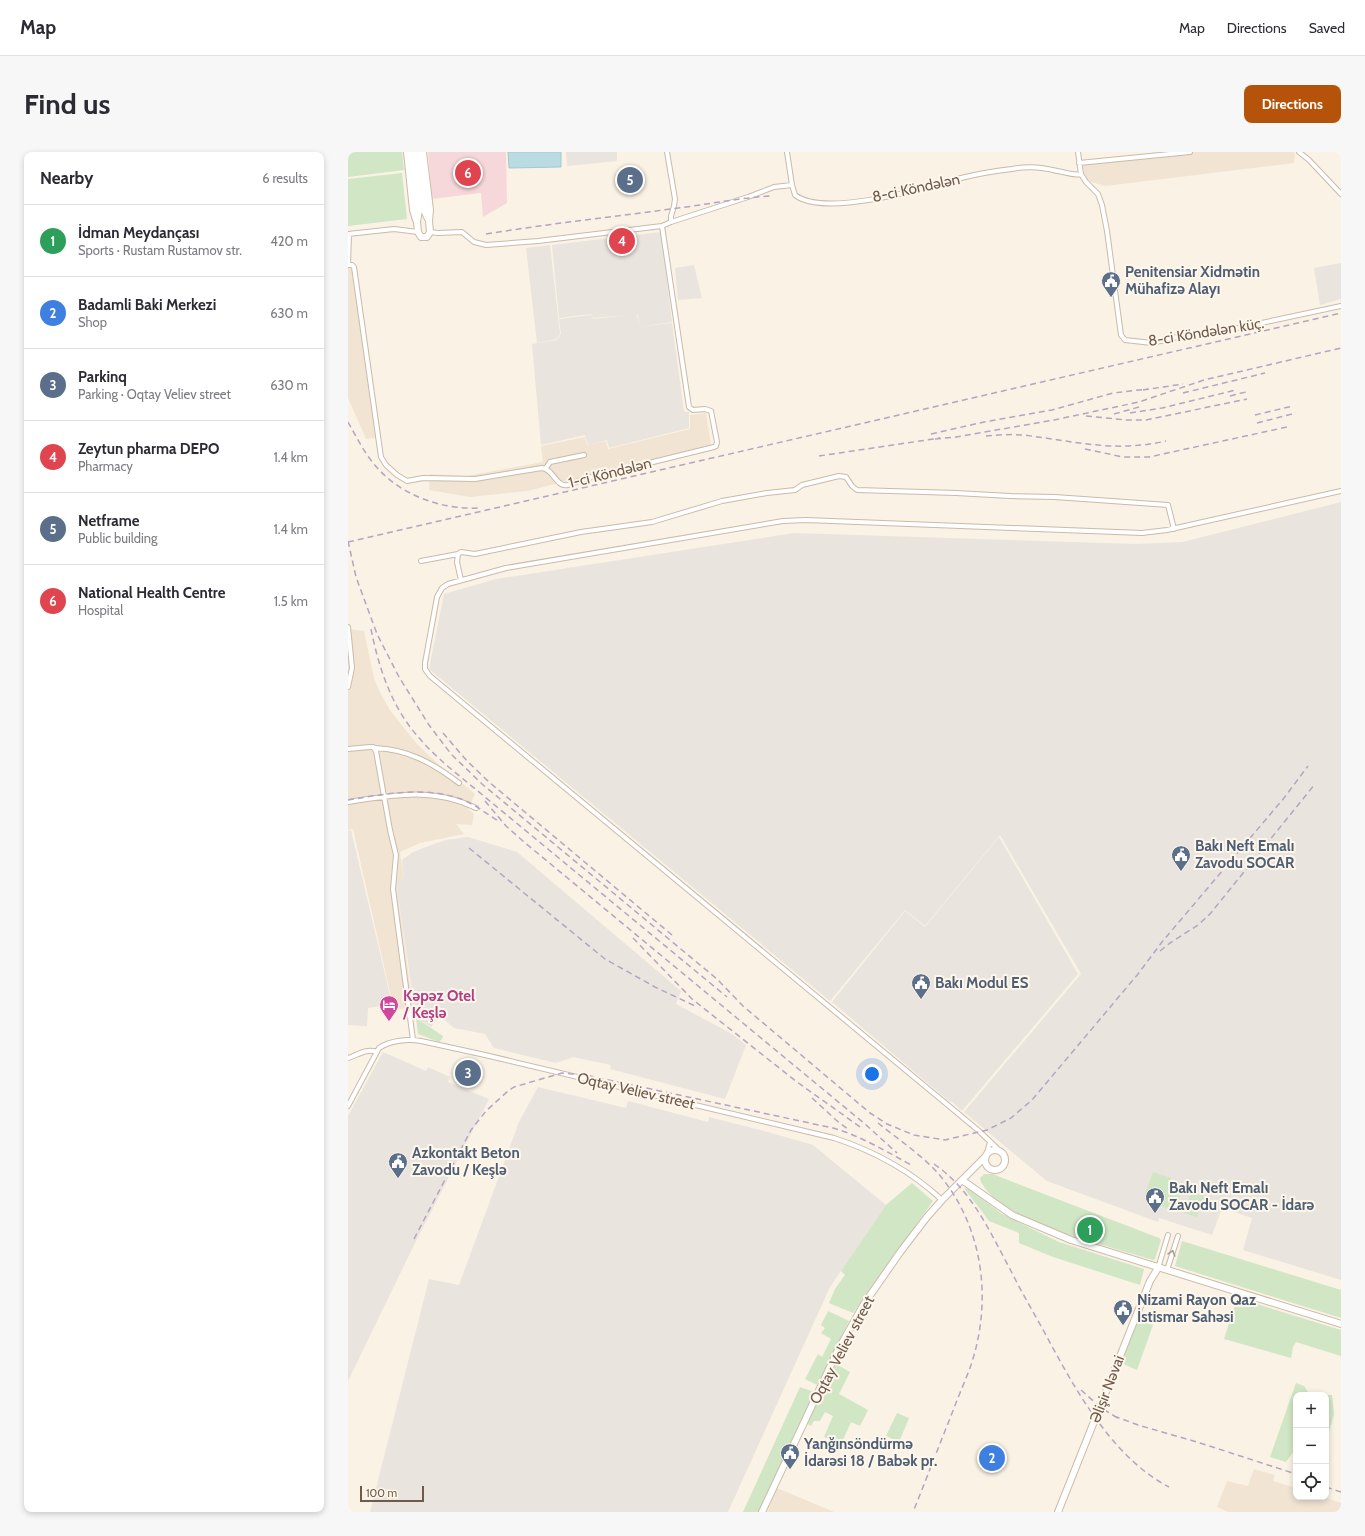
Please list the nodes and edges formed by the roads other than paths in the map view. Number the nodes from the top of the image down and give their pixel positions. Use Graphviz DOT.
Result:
graph roads {
  1 [pos="407,152"];
  2 [pos="412,152"];
  3 [pos="418,152"];
  4 [pos="423,152"];
  5 [pos="667,152"];
  6 [pos="787,152"];
  7 [pos="1078,152"];
  8 [pos="1190,152"];
  9 [pos="1299,152"];
  10 [pos="1080,163"];
  11 [pos="1081,174"];
  12 [pos="792,185"];
  13 [pos="1341,194"];
  14 [pos="429,221"];
  15 [pos="417,222"];
  16 [pos="671,222"];
  17 [pos="662,226"];
  18 [pos="430,230"];
  19 [pos="418,231"];
  20 [pos="348,234"];
  21 [pos="348,246"];
  22 [pos="348,265"];
  23 [pos="1341,306"];
  24 [pos="584,455"];
  25 [pos="546,468"];
  26 [pos="1341,491"];
  27 [pos="1174,529"];
  28 [pos="458,554"];
  29 [pos="421,561"];
  30 [pos="461,580"];
  31 [pos="348,627"];
  32 [pos="348,687"];
  33 [pos="375,748"];
  34 [pos="348,749"];
  35 [pos="460,783"];
  36 [pos="384,796"];
  37 [pos="348,802"];
  38 [pos="476,808"];
  39 [pos="413,1040"];
  40 [pos="376,1052"];
  41 [pos="348,1058"];
  42 [pos="348,1106"];
  43 [pos="990,1142"];
  44 [pos="1002,1153"];
  45 [pos="986,1156"];
  46 [pos="962,1180"];
  47 [pos="942,1200"];
  48 [pos="1168,1234"];
  49 [pos="1178,1236"];
  50 [pos="1158,1268"];
  51 [pos="1167,1270"];
  52 [pos="1341,1324"];
  53 [pos="762,1512"];
  54 [pos="1058,1512"];
  1 -- 15 [label="street"];
  2 -- 15 [label="street"];
  3 -- 14 [label="street"];
  4 -- 14 [label="street"];
  5 -- 16 [label="street"];
  6 -- 12 [label="street"];
  7 -- 10 [label="street"];
  8 -- 10 [label="street"];
  9 -- 13 [label="street"];
  10 -- 11 [label="street"];
  11 -- 12 [label="street, 8-ci Köndələn"];
  11 -- 23 [label="street, 8-ci Köndələn küç."];
  12 -- 16 [label="street"];
  14 -- 18 [label="street"];
  15 -- 19 [label="street"];
  16 -- 17 [label="street"];
  17 -- 18 [label="street"];
  17 -- 25 [label="street, 1-ci Köndələn"];
  18 -- 19 [label="street"];
  18 -- 19 [label="street"];
  19 -- 20 [label="street"];
  20 -- 21 [label="street"];
  21 -- 22 [label="street"];
  22 -- 25 [label="street, 1-ci Köndələn"];
  24 -- 25 [label="street"];
  26 -- 27 [label="street"];
  27 -- 28 [label="street"];
  27 -- 30 [label="street"];
  28 -- 29 [label="street"];
  28 -- 30 [label="street"];
  30 -- 43 [label="street"];
  31 -- 32 [label="street"];
  33 -- 34 [label="street"];
  33 -- 35 [label="street"];
  33 -- 36 [label="street"];
  36 -- 37 [label="street"];
  36 -- 38 [label="street"];
  36 -- 39 [label="street"];
  39 -- 40 [label="street, Oqtay Veliev street"];
  39 -- 47 [label="street, Oqtay Veliev street"];
  40 -- 41 [label="street, Oqtay Veliev street"];
  40 -- 42 [label="street"];
  43 -- 44 [label="street"];
  43 -- 45 [label="street"];
  44 -- 45 [label="street"];
  44 -- 45 [label="street"];
  45 -- 46 [label="street, Oqtay Veliev street"];
  46 -- 47 [label="street, Oqtay Veliev street"];
  46 -- 50 [label="street"];
  47 -- 53 [label="street, Oqtay Veliev street"];
  48 -- 50 [label="street"];
  51 -- 49 [label="street, one-way"];
  50 -- 51 [label="street"];
  50 -- 54 [label="street, Əlişir Nəvai"];
  51 -- 52 [label="street"];
}
